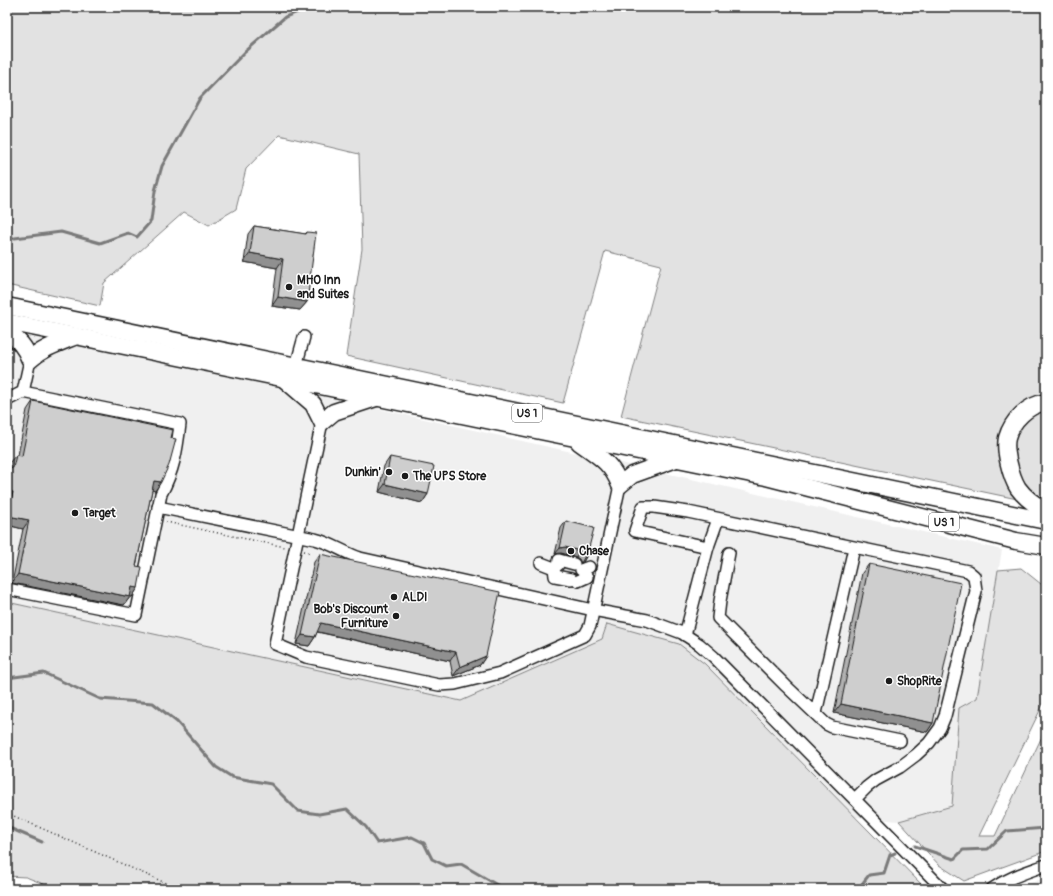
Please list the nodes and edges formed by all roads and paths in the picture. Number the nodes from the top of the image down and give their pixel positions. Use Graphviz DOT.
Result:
graph roads {
  1 [pos="7,306"];
  2 [pos="7,322"];
  3 [pos="7,332"];
  4 [pos="76,336"];
  5 [pos="304,337"];
  6 [pos="30,360"];
  7 [pos="296,366"];
  8 [pos="282,378"];
  9 [pos="23,392"];
  10 [pos="378,398"];
  11 [pos="7,400"];
  12 [pos="1046,402"];
  13 [pos="322,422"];
  14 [pos="575,438"];
  15 [pos="677,459"];
  16 [pos="620,485"];
  17 [pos="158,507"];
  18 [pos="1046,511"];
  19 [pos="718,519"];
  20 [pos="155,520"];
  21 [pos="1046,521"];
  22 [pos="298,536"];
  23 [pos="1016,541"];
  24 [pos="1046,546"];
  25 [pos="708,547"];
  26 [pos="854,548"];
  27 [pos="295,549"];
  28 [pos="1046,552"];
  29 [pos="311,553"];
  30 [pos="730,553"];
  31 [pos="541,563"];
  32 [pos="556,568"];
  33 [pos="7,589"];
  34 [pos="593,610"];
  35 [pos="685,635"];
  36 [pos="816,713"];
  37 [pos="900,741"];
  38 [pos="856,799"];
  39 [pos="7,813"];
  40 [pos="1046,865"];
  41 [pos="179,889"];
  42 [pos="943,889"];
  43 [pos="992,889"];
  1 -- 7 [label="highway, US 1"];
  2 -- 4 [label="highway, US 1"];
  3 -- 6 [label="highway"];
  4 -- 6 [label="highway"];
  4 -- 8 [label="highway, US 1"];
  5 -- 7 [label="street"];
  6 -- 9 [label="street"];
  7 -- 21 [label="highway, US 1"];
  8 -- 10 [label="highway, US 1"];
  8 -- 13 [label="highway"];
  9 -- 11 [label="street"];
  9 -- 17 [label="street"];
  10 -- 13 [label="highway"];
  10 -- 14 [label="highway, US 1"];
  12 -- 18 [label="highway"];
  13 -- 22 [label="street"];
  14 -- 15 [label="highway, US 1"];
  14 -- 16 [label="highway"];
  15 -- 16 [label="highway"];
  15 -- 23 [label="highway, US 1"];
  16 -- 34 [label="street"];
  17 -- 20 [label="street"];
  17 -- 22 [label="street"];
  19 -- 25 [label="street"];
  19 -- 25 [label="street"];
  19 -- 26 [label="street"];
  20 -- 27 [label="path"];
  20 -- 33 [label="street"];
  22 -- 27 [label="street"];
  22 -- 34 [label="street"];
  23 -- 24 [label="highway, US 1"];
  23 -- 28 [label="highway"];
  25 -- 35 [label="street"];
  26 -- 36 [label="street"];
  26 -- 38 [label="street"];
  27 -- 29 [label="path"];
  27 -- 34 [label="street"];
  30 -- 36 [label="street"];
  31 -- 32 [label="street"];
  32 -- 32 [label="street"];
  34 -- 35 [label="street"];
  35 -- 38 [label="street"];
  36 -- 37 [label="street"];
  38 -- 42 [label="street"];
  39 -- 41 [label="path"];
  40 -- 43 [label="street"];
}
